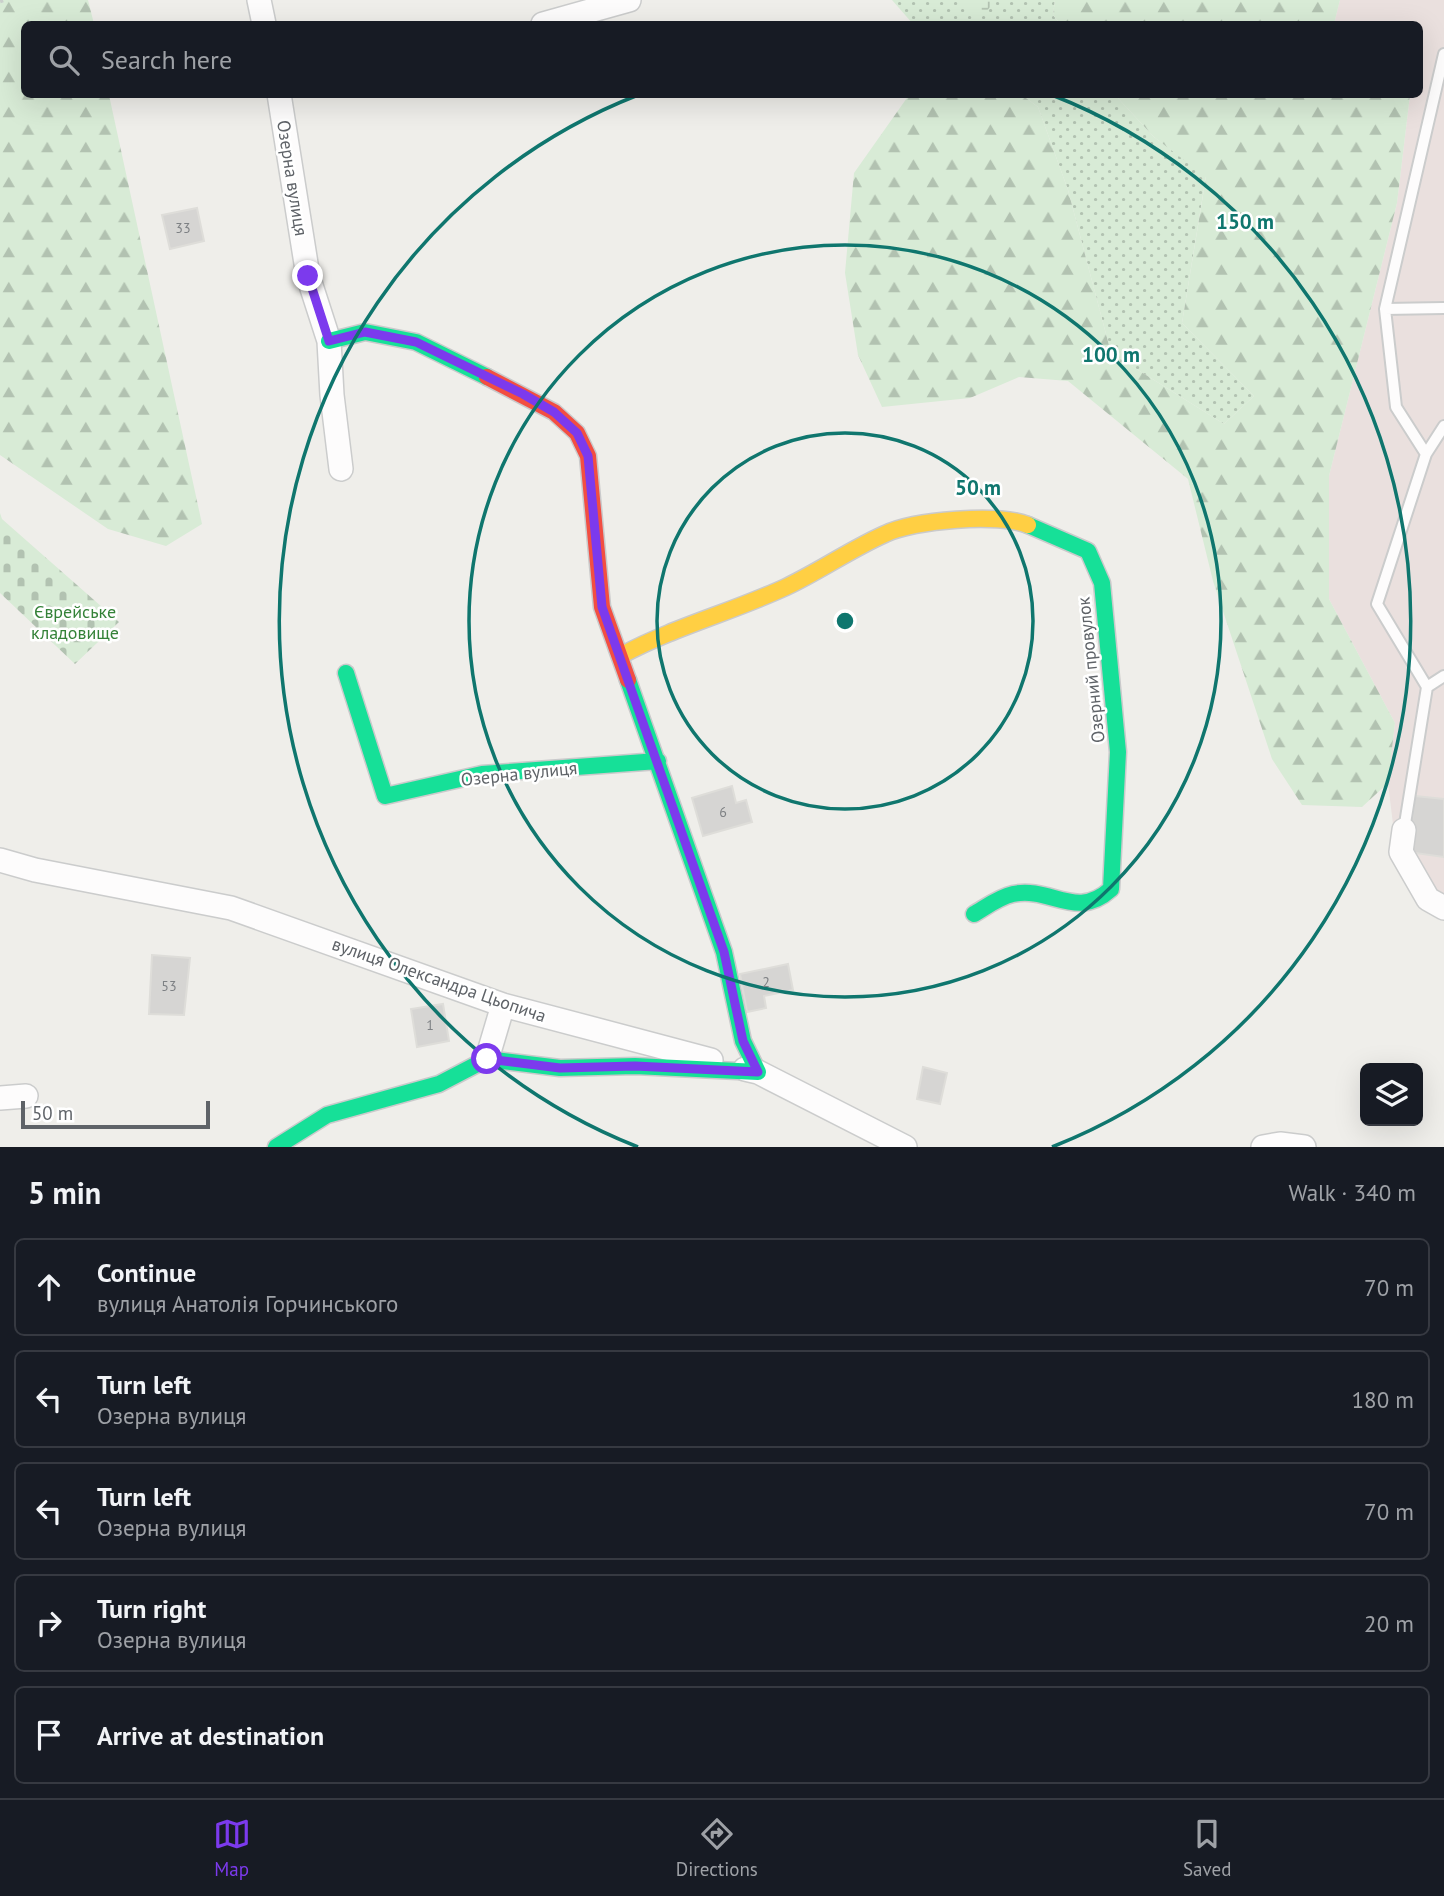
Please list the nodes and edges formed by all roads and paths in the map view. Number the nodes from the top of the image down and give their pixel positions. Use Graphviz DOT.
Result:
graph roads {
  1 [pos="258,0"];
  2 [pos="629,0"];
  3 [pos="263,21"];
  4 [pos="555,21"];
  5 [pos="1444,54"];
  6 [pos="286,98"];
  7 [pos="1444,308"];
  8 [pos="1385,309"];
  9 [pos="329,341"];
  10 [pos="1444,426"];
  11 [pos="1426,454"];
  12 [pos="341,469"];
  13 [pos="622,655"];
  14 [pos="346,673"];
  15 [pos="1444,677"];
  16 [pos="1427,687"];
  17 [pos="658,761"];
  18 [pos="1404,830"];
  19 [pos="0,860"];
  20 [pos="1444,908"];
  21 [pos="974,914"];
  22 [pos="503,1005"];
  23 [pos="487,1059"];
  24 [pos="758,1072"];
  25 [pos="26,1096"];
  26 [pos="0,1098"];
  27 [pos="276,1147"];
  28 [pos="905,1147"];
  29 [pos="1262,1147"];
  30 [pos="1304,1147"];
  1 -- 3 [label="street"];
  2 -- 4 [label="street"];
  5 -- 8 [label="lane"];
  6 -- 9 [label="street, Озерна вулиця"];
  7 -- 8 [label="lane"];
  8 -- 11 [label="lane"];
  9 -- 12 [label="street, Озерна вулиця"];
  9 -- 13 [label="street"];
  10 -- 11 [label="lane"];
  11 -- 16 [label="lane"];
  13 -- 17 [label="street"];
  13 -- 21 [label="street, Озерний провулок"];
  14 -- 17 [label="street, Озерна вулиця"];
  15 -- 16 [label="lane"];
  16 -- 18 [label="lane"];
  17 -- 24 [label="street"];
  18 -- 20 [label="street"];
  19 -- 22 [label="street, вулиця Олександра Цьопича"];
  22 -- 23 [label="street"];
  22 -- 24 [label="street, вулиця Олександра Цьопича"];
  23 -- 24 [label="street"];
  23 -- 27 [label="street"];
  24 -- 28 [label="street, вулиця Олександра Цьопича"];
  25 -- 26 [label="street"];
  29 -- 30 [label="street"];
}
